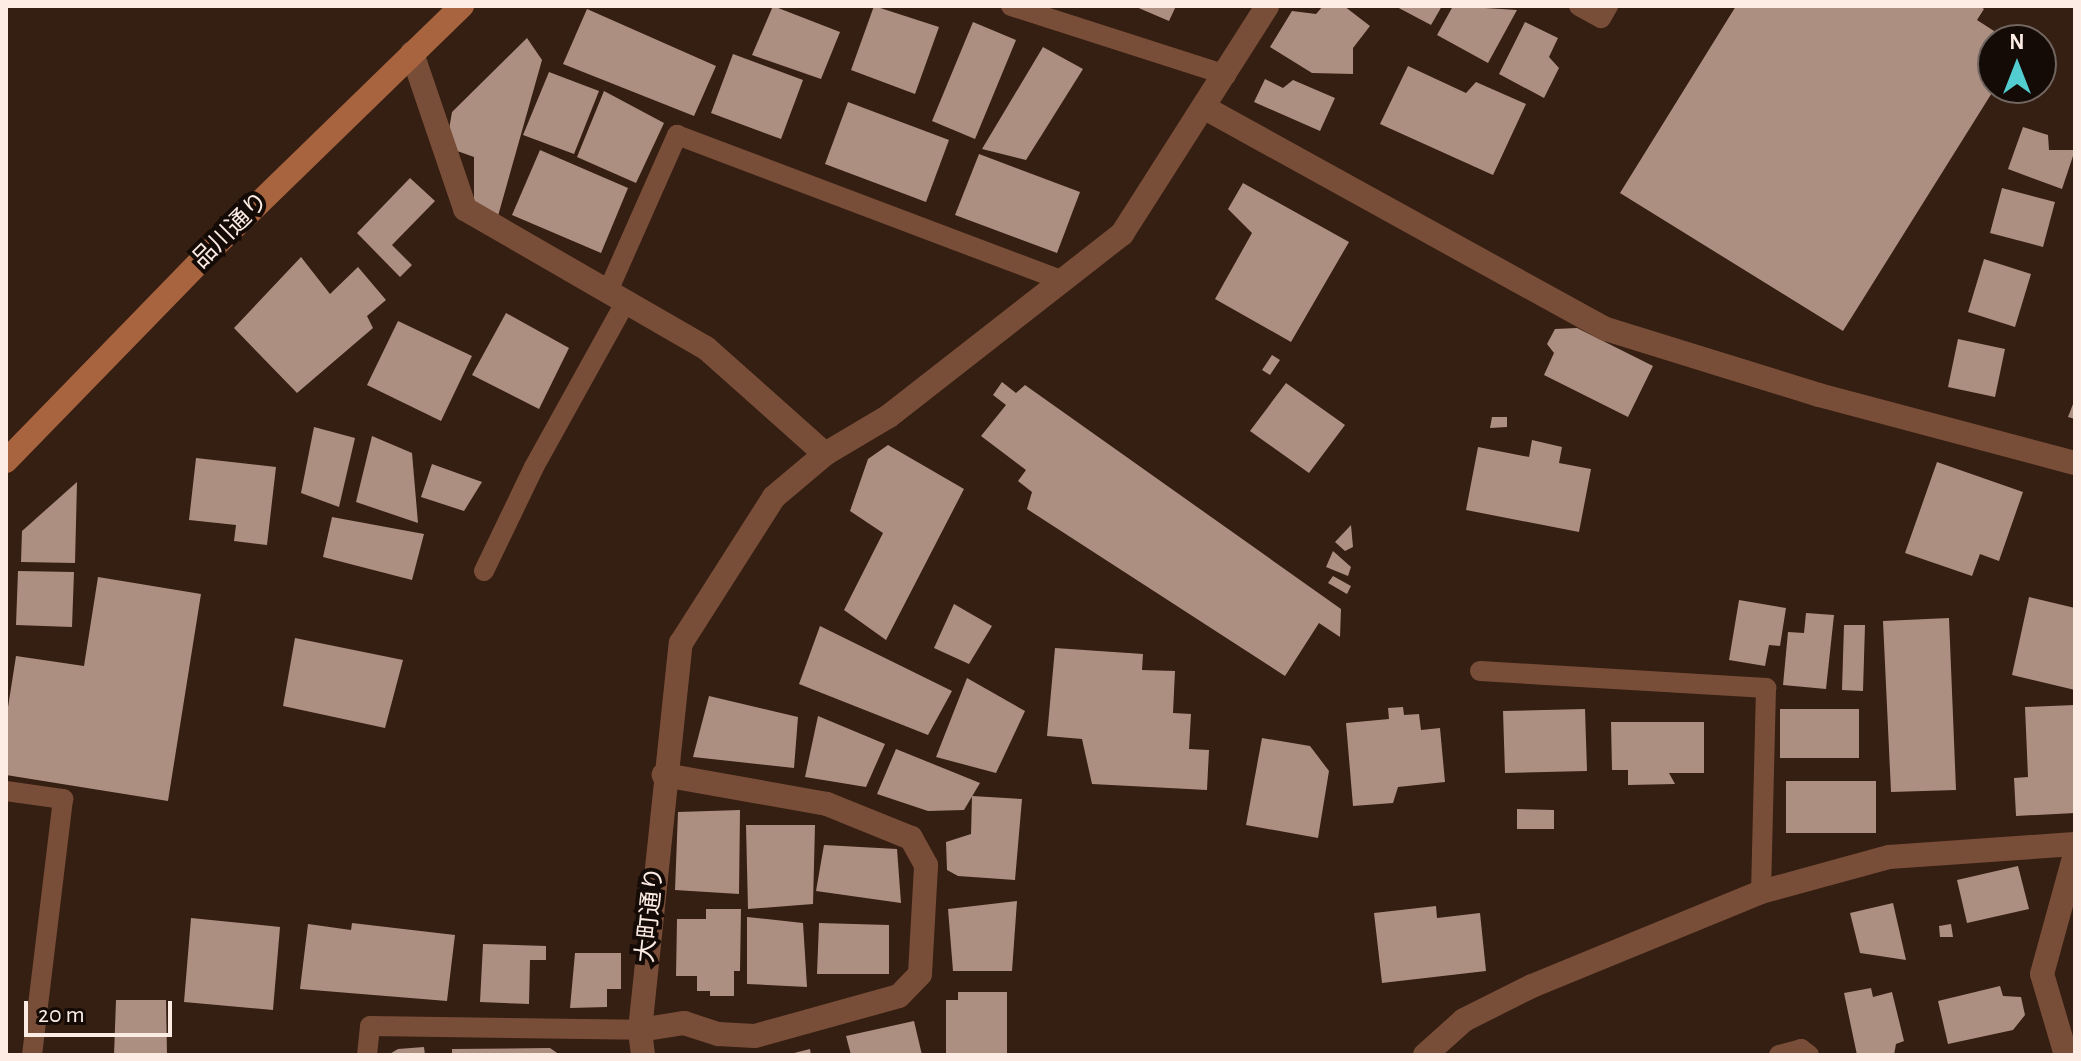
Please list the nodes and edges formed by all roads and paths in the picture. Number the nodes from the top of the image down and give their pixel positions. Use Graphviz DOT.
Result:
graph roads {
  1 [pos="1011,6"];
  2 [pos="1267,6"];
  3 [pos="1579,6"];
  4 [pos="1608,6"];
  5 [pos="454,9"];
  6 [pos="1064,14"];
  7 [pos="412,53"];
  8 [pos="1226,75"];
  9 [pos="1205,108"];
  10 [pos="1064,281"];
  11 [pos="617,296"];
  12 [pos="825,454"];
  13 [pos="6,461"];
  14 [pos="2075,463"];
  15 [pos="484,571"];
  16 [pos="1480,671"];
  17 [pos="664,775"];
  18 [pos="6,791"];
  19 [pos="2075,844"];
  20 [pos="2075,854"];
  21 [pos="1761,892"];
  22 [pos="640,1030"];
  23 [pos="32,1055"];
  24 [pos="367,1055"];
  25 [pos="643,1055"];
  26 [pos="1425,1055"];
  27 [pos="1779,1055"];
  28 [pos="1809,1055"];
  29 [pos="2066,1055"];
  1 -- 6 [label="lane"];
  2 -- 8 [label="street, 大町通り"];
  3 -- 4 [label="lane"];
  5 -- 7 [label="street, 品川通り"];
  6 -- 8 [label="lane"];
  7 -- 11 [label="street"];
  7 -- 13 [label="street, 品川通り"];
  8 -- 9 [label="street, 大町通り"];
  9 -- 10 [label="street, 大町通り"];
  9 -- 14 [label="street"];
  10 -- 11 [label="lane"];
  10 -- 12 [label="street, 大町通り"];
  11 -- 12 [label="street"];
  11 -- 15 [label="lane"];
  12 -- 17 [label="street, 大町通り"];
  16 -- 21 [label="lane"];
  17 -- 22 [label="street, 大町通り"];
  17 -- 22 [label="street"];
  18 -- 23 [label="lane"];
  19 -- 21 [label="street"];
  20 -- 29 [label="street"];
  21 -- 26 [label="street"];
  22 -- 24 [label="lane"];
  22 -- 25 [label="street, 大町通り"];
  27 -- 28 [label="lane"];
}
